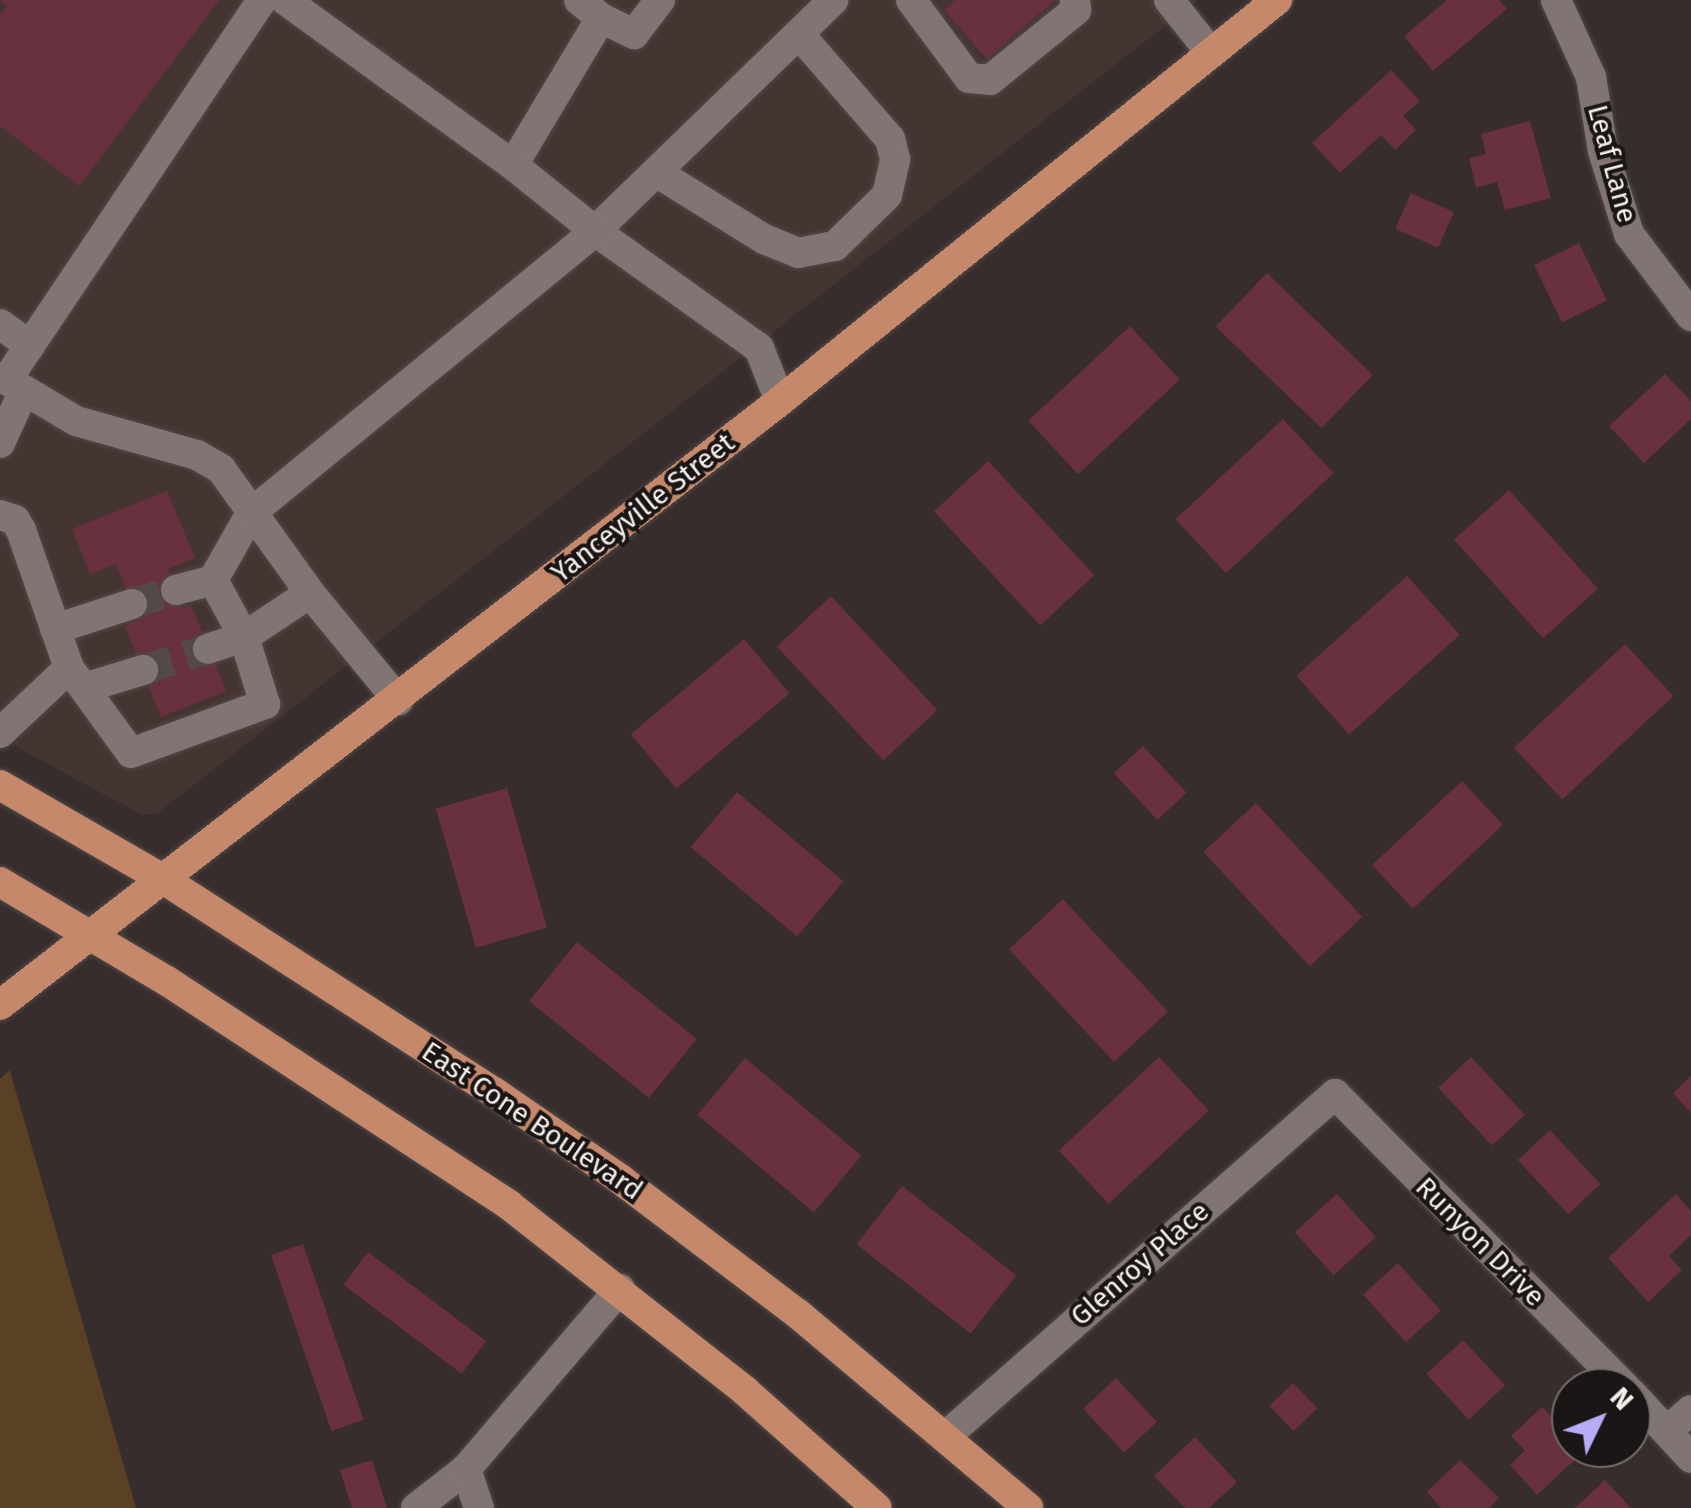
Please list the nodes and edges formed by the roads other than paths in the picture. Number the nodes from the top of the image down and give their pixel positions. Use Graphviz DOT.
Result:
graph roads {
  1 [pos="262,0"];
  2 [pos="286,0"];
  3 [pos="660,0"];
  4 [pos="833,0"];
  5 [pos="910,0"];
  6 [pos="1075,0"];
  7 [pos="1169,0"];
  8 [pos="1278,0"];
  9 [pos="1556,0"];
  10 [pos="590,9"];
  11 [pos="798,34"];
  12 [pos="1212,54"];
  13 [pos="513,165"];
  14 [pos="656,172"];
  15 [pos="595,231"];
  16 [pos="1691,316"];
  17 [pos="0,324"];
  18 [pos="30,346"];
  19 [pos="24,390"];
  20 [pos="780,401"];
  21 [pos="0,443"];
  22 [pos="252,513"];
  23 [pos="0,514"];
  24 [pos="214,580"];
  25 [pos="176,590"];
  26 [pos="310,593"];
  27 [pos="132,604"];
  28 [pos="55,628"];
  29 [pos="244,638"];
  30 [pos="208,650"];
  31 [pos="143,670"];
  32 [pos="76,678"];
  33 [pos="398,700"];
  34 [pos="0,733"];
  35 [pos="0,784"];
  36 [pos="163,880"];
  37 [pos="0,882"];
  38 [pos="92,934"];
  39 [pos="0,1005"];
  40 [pos="1335,1094"];
  41 [pos="620,1290"];
  42 [pos="1606,1368"];
  43 [pos="1651,1403"];
  44 [pos="1680,1420"];
  45 [pos="946,1436"];
  46 [pos="1691,1458"];
  47 [pos="466,1469"];
  48 [pos="416,1508"];
  49 [pos="479,1508"];
  50 [pos="877,1508"];
  51 [pos="1028,1508"];
  1 -- 18 [label="street"];
  2 -- 13 [label="street"];
  3 -- 10 [label="street"];
  4 -- 11 [label="street"];
  5 -- 6 [label="street"];
  7 -- 12 [label="street"];
  8 -- 12 [label="main road, Yanceyville Street"];
  9 -- 16 [label="street, Leaf Lane"];
  10 -- 13 [label="street"];
  11 -- 14 [label="street"];
  11 -- 14 [label="street"];
  12 -- 20 [label="main road, Yanceyville Street"];
  13 -- 15 [label="street"];
  14 -- 15 [label="street"];
  15 -- 20 [label="street"];
  15 -- 22 [label="street"];
  17 -- 18 [label="street"];
  18 -- 19 [label="street"];
  19 -- 21 [label="street"];
  19 -- 22 [label="street"];
  20 -- 33 [label="main road, Yanceyville Street"];
  22 -- 24 [label="street"];
  22 -- 26 [label="street"];
  23 -- 28 [label="street"];
  24 -- 25 [label="street"];
  24 -- 29 [label="street"];
  26 -- 29 [label="street"];
  26 -- 33 [label="street"];
  27 -- 28 [label="street"];
  28 -- 32 [label="street"];
  29 -- 30 [label="street"];
  29 -- 32 [label="street"];
  31 -- 32 [label="street"];
  32 -- 34 [label="street"];
  33 -- 36 [label="main road, Yanceyville Street"];
  35 -- 36 [label="main road, East Cone Boulevard"];
  36 -- 38 [label="main road, Yanceyville Street"];
  36 -- 45 [label="main road, East Cone Boulevard"];
  37 -- 38 [label="main road"];
  38 -- 39 [label="main road, Yanceyville Street"];
  38 -- 41 [label="main road"];
  40 -- 42 [label="street, Runyon Drive"];
  40 -- 45 [label="street, Glenroy Place"];
  41 -- 47 [label="street"];
  41 -- 50 [label="main road"];
  43 -- 44 [label="street, Runyon Drive"];
  44 -- 46 [label="street, Runyon Drive"];
  45 -- 51 [label="main road, East Cone Boulevard"];
  47 -- 48 [label="street"];
  47 -- 49 [label="street"];
}
